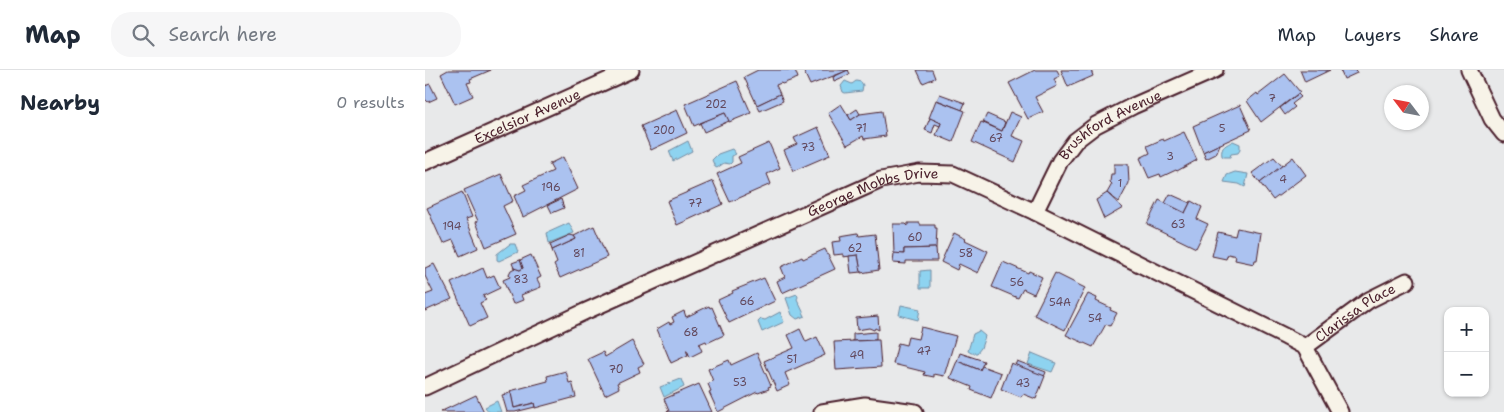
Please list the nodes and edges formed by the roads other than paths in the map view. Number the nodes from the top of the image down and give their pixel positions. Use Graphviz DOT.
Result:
graph roads {
  1 [pos="631,70"];
  2 [pos="1215,70"];
  3 [pos="1469,70"];
  4 [pos="1504,134"];
  5 [pos="425,162"];
  6 [pos="1035,212"];
  7 [pos="1407,281"];
  8 [pos="1305,347"];
  9 [pos="425,388"];
  10 [pos="822,412"];
  11 [pos="915,412"];
  12 [pos="1340,412"];
  1 -- 5 [label="street, Excelsior Avenue"];
  2 -- 6 [label="street, Brushford Avenue"];
  3 -- 4 [label="street"];
  6 -- 8 [label="street, George Mobbs Drive"];
  6 -- 9 [label="street, George Mobbs Drive"];
  7 -- 8 [label="street, Clarissa Place"];
  8 -- 12 [label="street"];
  10 -- 11 [label="street"];
}
